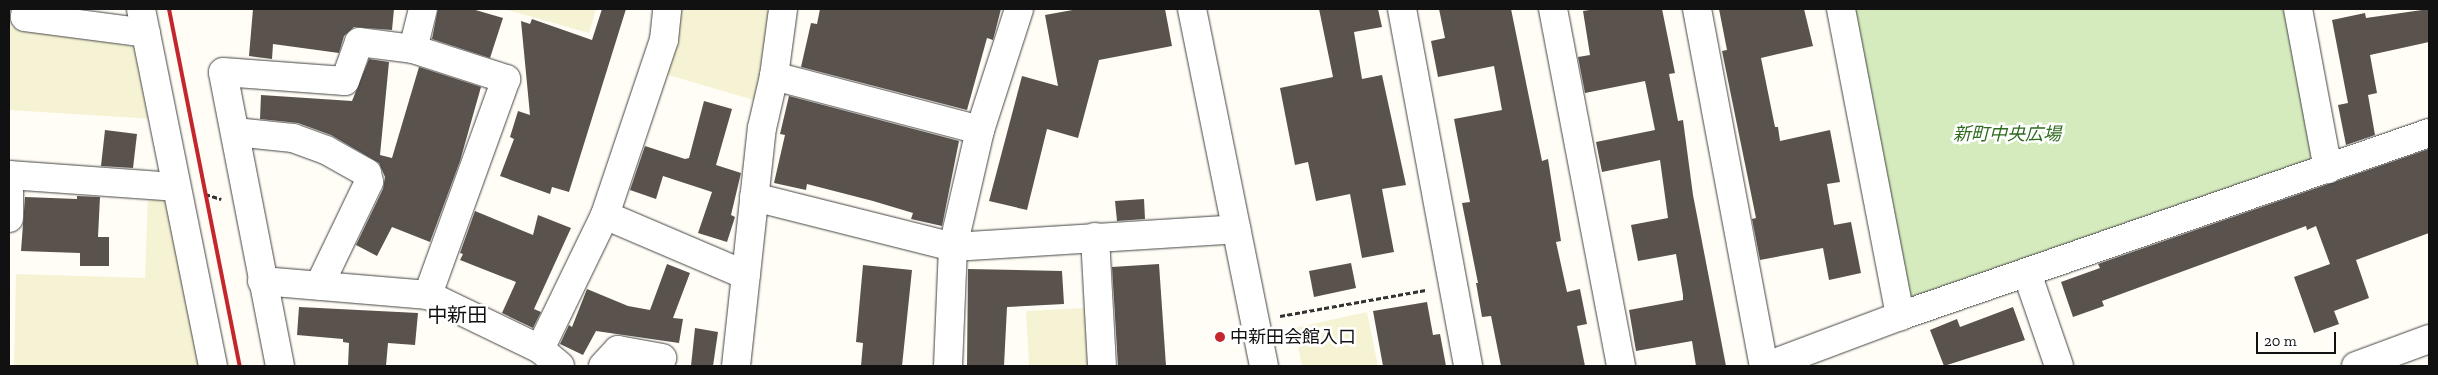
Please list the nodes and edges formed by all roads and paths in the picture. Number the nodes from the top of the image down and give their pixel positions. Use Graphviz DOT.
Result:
graph roads {
  1 [pos="26,9"];
  2 [pos="423,9"];
  3 [pos="668,9"];
  4 [pos="783,9"];
  5 [pos="1019,9"];
  6 [pos="1192,9"];
  7 [pos="1402,9"];
  8 [pos="1552,9"];
  9 [pos="1697,9"];
  10 [pos="1841,9"];
  11 [pos="2298,9"];
  12 [pos="143,21"];
  13 [pos="413,49"];
  14 [pos="774,76"];
  15 [pos="980,130"];
  16 [pos="236,132"];
  17 [pos="2429,133"];
  18 [pos="2328,169"];
  19 [pos="9,175"];
  20 [pos="176,187"];
  21 [pos="754,197"];
  22 [pos="251,207"];
  23 [pos="605,215"];
  24 [pos="9,218"];
  25 [pos="1236,229"];
  26 [pos="1095,237"];
  27 [pos="953,247"];
  28 [pos="2027,273"];
  29 [pos="746,275"];
  30 [pos="262,281"];
  31 [pos="1453,285"];
  32 [pos="319,286"];
  33 [pos="428,296"];
  34 [pos="1900,316"];
  35 [pos="1254,320"];
  36 [pos="2429,339"];
  37 [pos="550,358"];
  38 [pos="662,358"];
  39 [pos="213,366"];
  40 [pos="280,366"];
  41 [pos="603,366"];
  42 [pos="736,366"];
  43 [pos="948,366"];
  44 [pos="1102,366"];
  45 [pos="1264,366"];
  46 [pos="1468,366"];
  47 [pos="1621,366"];
  48 [pos="1766,366"];
  49 [pos="2059,366"];
  50 [pos="2356,366"];
  1 -- 12 [label="street"];
  2 -- 13 [label="street"];
  3 -- 23 [label="street"];
  4 -- 14 [label="street"];
  5 -- 15 [label="street"];
  6 -- 25 [label="street"];
  7 -- 31 [label="street"];
  8 -- 47 [label="street"];
  9 -- 48 [label="street"];
  10 -- 34 [label="street"];
  11 -- 18 [label="street"];
  12 -- 20 [label="street"];
  13 -- 16 [label="street"];
  13 -- 33 [label="street"];
  14 -- 15 [label="street"];
  14 -- 21 [label="street"];
  15 -- 27 [label="street"];
  16 -- 22 [label="street"];
  16 -- 32 [label="street"];
  17 -- 18 [label="street"];
  18 -- 28 [label="street"];
  19 -- 20 [label="street"];
  19 -- 24 [label="street"];
  20 -- 22 [label="path"];
  20 -- 39 [label="street"];
  21 -- 27 [label="street"];
  21 -- 29 [label="street"];
  22 -- 30 [label="street"];
  23 -- 29 [label="street"];
  23 -- 37 [label="street"];
  25 -- 26 [label="street"];
  25 -- 35 [label="street"];
  26 -- 27 [label="street"];
  26 -- 44 [label="street"];
  27 -- 43 [label="street"];
  28 -- 34 [label="street"];
  28 -- 49 [label="street"];
  29 -- 42 [label="street"];
  30 -- 32 [label="street"];
  30 -- 40 [label="street"];
  31 -- 35 [label="path"];
  31 -- 46 [label="street"];
  32 -- 33 [label="street"];
  33 -- 37 [label="street"];
  34 -- 48 [label="street"];
  35 -- 45 [label="street"];
  36 -- 50 [label="street"];
  38 -- 41 [label="street"];
}
